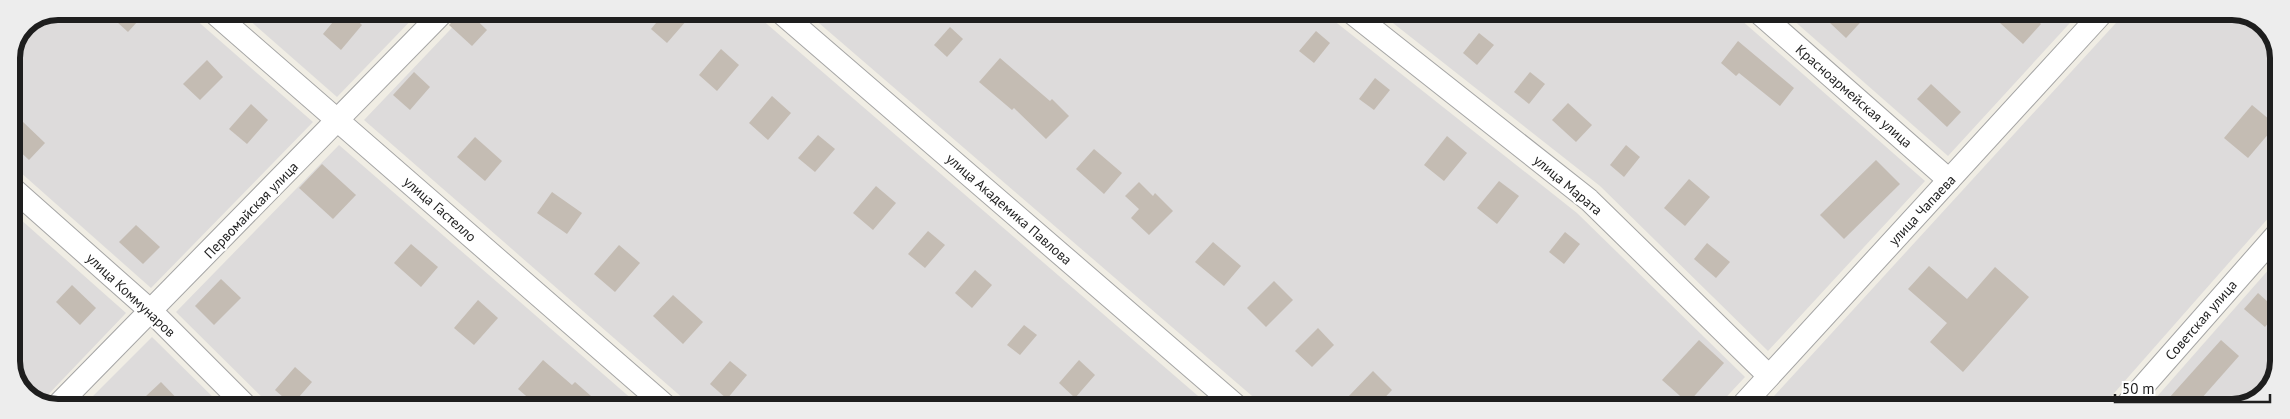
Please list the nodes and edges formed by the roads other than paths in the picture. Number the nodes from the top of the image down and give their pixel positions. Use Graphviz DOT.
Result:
graph roads {
  1 [pos="222,20"];
  2 [pos="435,20"];
  3 [pos="788,20"];
  4 [pos="1361,20"];
  5 [pos="1767,20"];
  6 [pos="2096,20"];
  7 [pos="338,121"];
  8 [pos="1949,180"];
  9 [pos="20,195"];
  10 [pos="2270,242"];
  11 [pos="152,312"];
  12 [pos="1769,376"];
  13 [pos="64,399"];
  14 [pos="239,399"];
  15 [pos="658,399"];
  16 [pos="1229,399"];
  17 [pos="1748,399"];
  18 [pos="2132,399"];
  1 -- 7 [label="street, улица Гастелло"];
  2 -- 7 [label="street, Первомайская улица"];
  3 -- 16 [label="street, улица Академика Павлова"];
  4 -- 12 [label="street, улица Марата"];
  5 -- 8 [label="street, Красноармейская улица"];
  6 -- 8 [label="street, улица Чапаева"];
  7 -- 11 [label="street, Первомайская улица"];
  7 -- 15 [label="street, улица Гастелло"];
  8 -- 12 [label="street, улица Чапаева"];
  9 -- 11 [label="street, улица Коммунаров"];
  10 -- 18 [label="street, Советская улица"];
  11 -- 13 [label="street, Первомайская улица"];
  11 -- 14 [label="street, улица Коммунаров"];
  12 -- 17 [label="street, улица Чапаева"];
}
